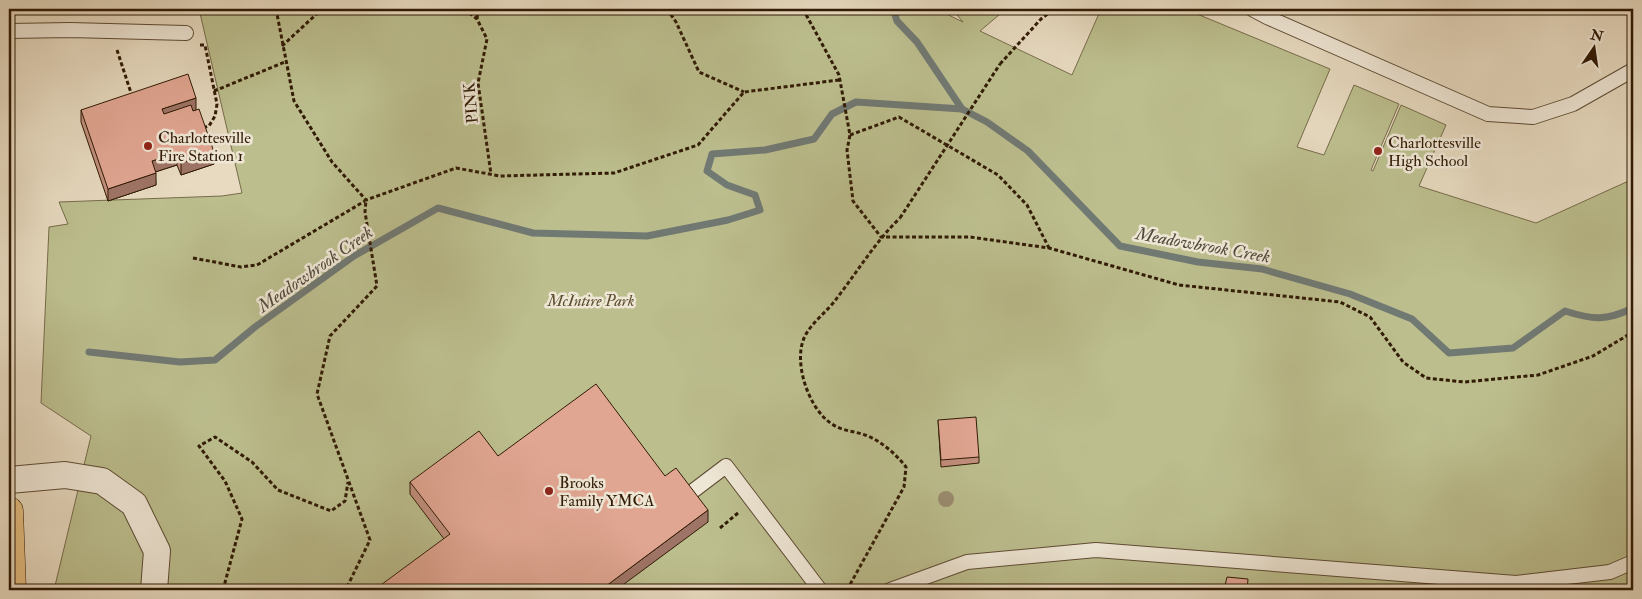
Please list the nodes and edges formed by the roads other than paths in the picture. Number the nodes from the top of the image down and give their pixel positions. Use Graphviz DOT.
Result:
graph roads {
  1 [pos="1252,9"];
  2 [pos="9,32"];
  3 [pos="186,33"];
  4 [pos="1633,70"];
  5 [pos="9,480"];
  6 [pos="694,490"];
  7 [pos="9,511"];
  8 [pos="1633,562"];
  9 [pos="12,590"];
  10 [pos="154,590"];
  11 [pos="820,590"];
  12 [pos="890,590"];
  1 -- 4 [label="lane"];
  2 -- 3 [label="lane"];
  5 -- 10 [label="street"];
  6 -- 11 [label="lane"];
  7 -- 9 [label="highway"];
  8 -- 12 [label="lane"];
}
